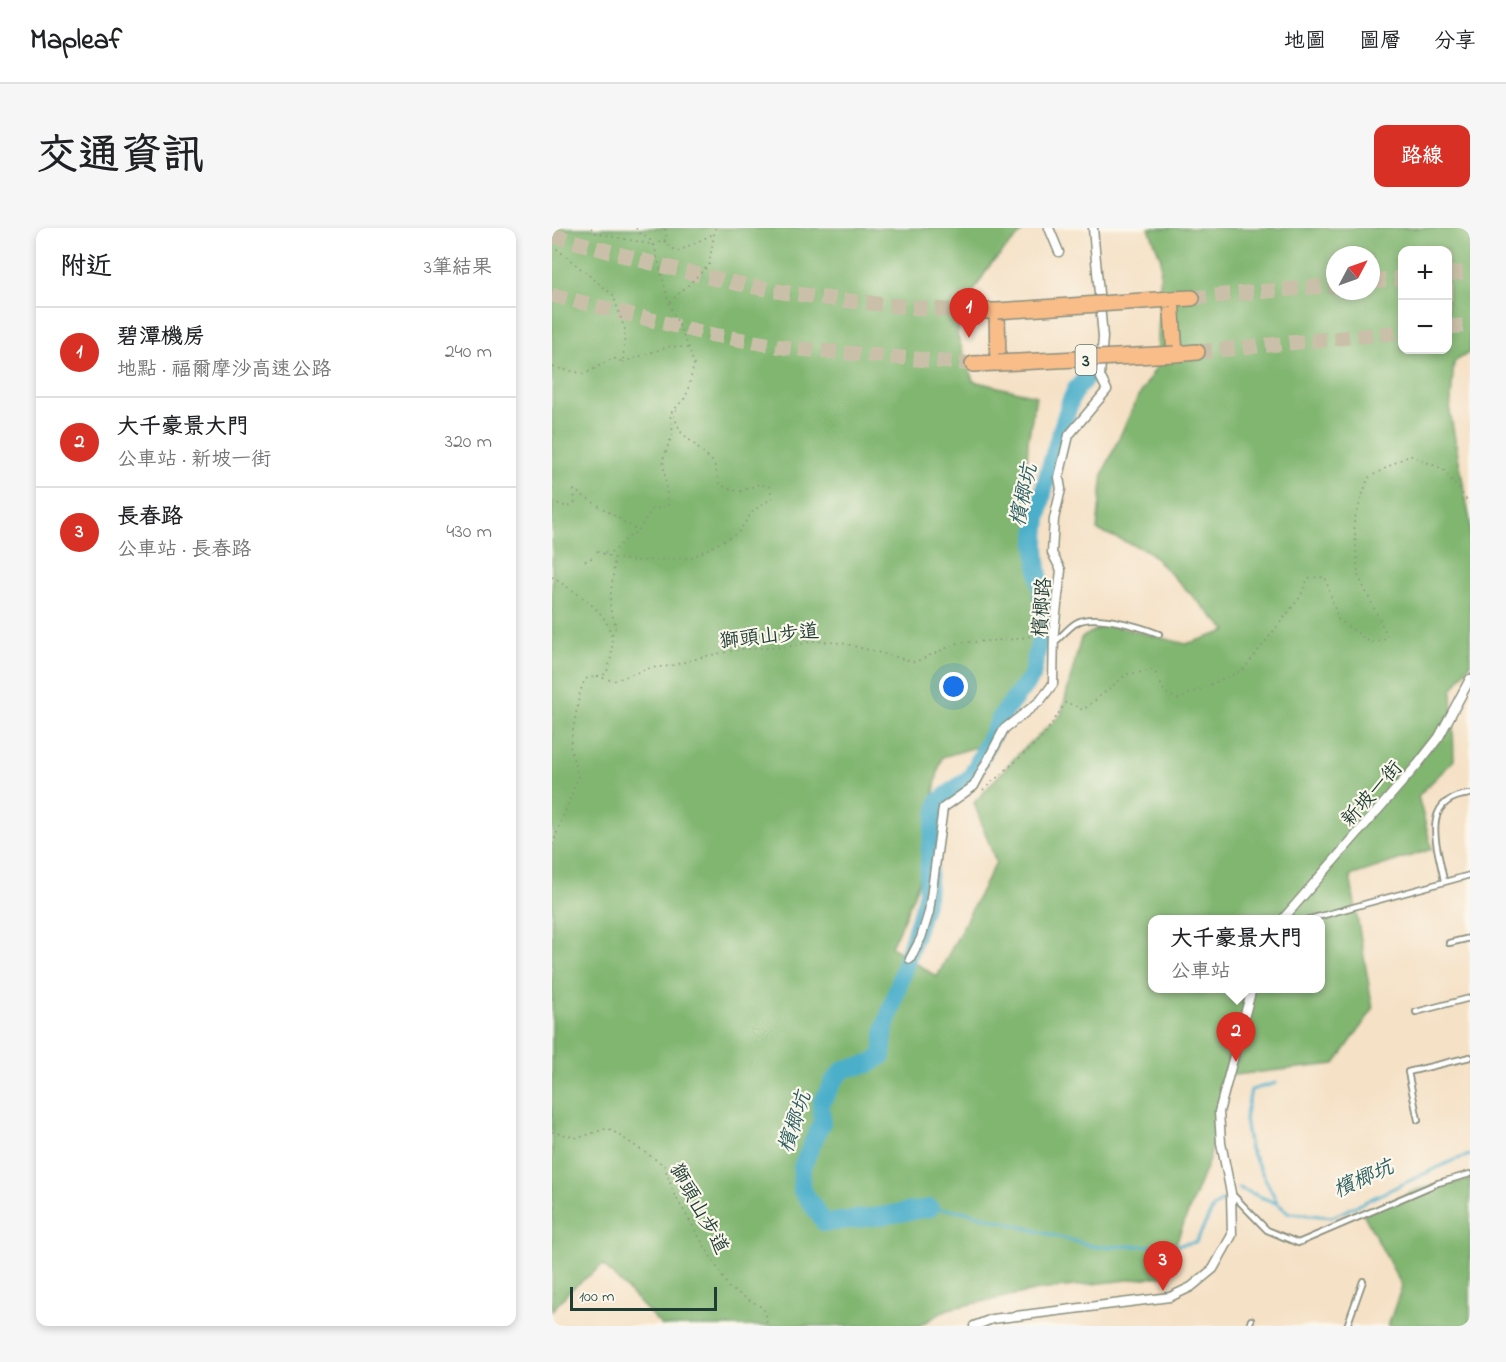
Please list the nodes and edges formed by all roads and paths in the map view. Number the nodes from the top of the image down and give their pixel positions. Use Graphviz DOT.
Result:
graph roads {
  1 [pos="591,228"];
  2 [pos="636,228"];
  3 [pos="666,228"];
  4 [pos="715,228"];
  5 [pos="1049,228"];
  6 [pos="1093,228"];
  7 [pos="714,234"];
  8 [pos="663,241"];
  9 [pos="552,245"];
  10 [pos="654,245"];
  11 [pos="1059,252"];
  12 [pos="1192,298"];
  13 [pos="1171,299"];
  14 [pos="669,303"];
  15 [pos="961,311"];
  16 [pos="997,311"];
  17 [pos="689,348"];
  18 [pos="1197,352"];
  19 [pos="1175,354"];
  20 [pos="623,362"];
  21 [pos="998,363"];
  22 [pos="973,364"];
  23 [pos="552,366"];
  24 [pos="677,406"];
  25 [pos="552,502"];
  26 [pos="1470,504"];
  27 [pos="638,531"];
  28 [pos="597,551"];
  29 [pos="605,553"];
  30 [pos="594,557"];
  31 [pos="614,558"];
  32 [pos="585,561"];
  33 [pos="552,577"];
  34 [pos="1049,632"];
  35 [pos="611,634"];
  36 [pos="1159,634"];
  37 [pos="1055,642"];
  38 [pos="597,676"];
  39 [pos="1470,679"];
  40 [pos="981,791"];
  41 [pos="1470,794"];
  42 [pos="552,846"];
  43 [pos="1470,875"];
  44 [pos="1444,881"];
  45 [pos="1285,915"];
  46 [pos="1324,915"];
  47 [pos="1470,938"];
  48 [pos="1449,943"];
  49 [pos="910,959"];
  50 [pos="1251,993"];
  51 [pos="1470,998"];
  52 [pos="1416,1012"];
  53 [pos="1470,1057"];
  54 [pos="1418,1120"];
  55 [pos="552,1132"];
  56 [pos="1470,1174"];
  57 [pos="1231,1193"];
  58 [pos="1363,1281"];
  59 [pos="766,1326"];
  60 [pos="974,1326"];
  61 [pos="1347,1326"];
  1 -- 10 [label="path"];
  2 -- 10 [label="path"];
  3 -- 8 [label="path"];
  4 -- 7 [label="path"];
  5 -- 11 [label="street"];
  6 -- 37 [label="street, 檳榔路"];
  7 -- 8 [label="path"];
  7 -- 14 [label="path"];
  8 -- 10 [label="path"];
  9 -- 20 [label="path"];
  10 -- 14 [label="path"];
  12 -- 13 [label="highway"];
  13 -- 16 [label="highway, bridge"];
  13 -- 19 [label="highway"];
  14 -- 17 [label="path"];
  15 -- 16 [label="highway"];
  16 -- 21 [label="highway"];
  17 -- 20 [label="path"];
  17 -- 24 [label="path"];
  18 -- 19 [label="highway, 3"];
  19 -- 21 [label="highway, 3, bridge"];
  20 -- 23 [label="path"];
  21 -- 22 [label="highway, 3"];
  24 -- 27 [label="path"];
  24 -- 31 [label="path"];
  25 -- 27 [label="path"];
  26 -- 40 [label="path"];
  27 -- 29 [label="path"];
  28 -- 29 [label="path"];
  29 -- 31 [label="path"];
  30 -- 32 [label="path"];
  31 -- 35 [label="path"];
  33 -- 35 [label="path"];
  34 -- 38 [label="path, 獅頭山步道"];
  35 -- 38 [label="path"];
  36 -- 37 [label="lane"];
  37 -- 49 [label="street, 檳榔路"];
  38 -- 42 [label="path"];
  39 -- 45 [label="street, 新坡一街"];
  41 -- 44 [label="lane"];
  43 -- 44 [label="lane"];
  44 -- 46 [label="lane"];
  47 -- 48 [label="lane"];
  50 -- 57 [label="street"];
  51 -- 52 [label="lane"];
  53 -- 54 [label="lane"];
  55 -- 59 [label="path, 獅頭山步道"];
  56 -- 57 [label="lane"];
  57 -- 60 [label="street"];
  58 -- 61 [label="lane"];
}
